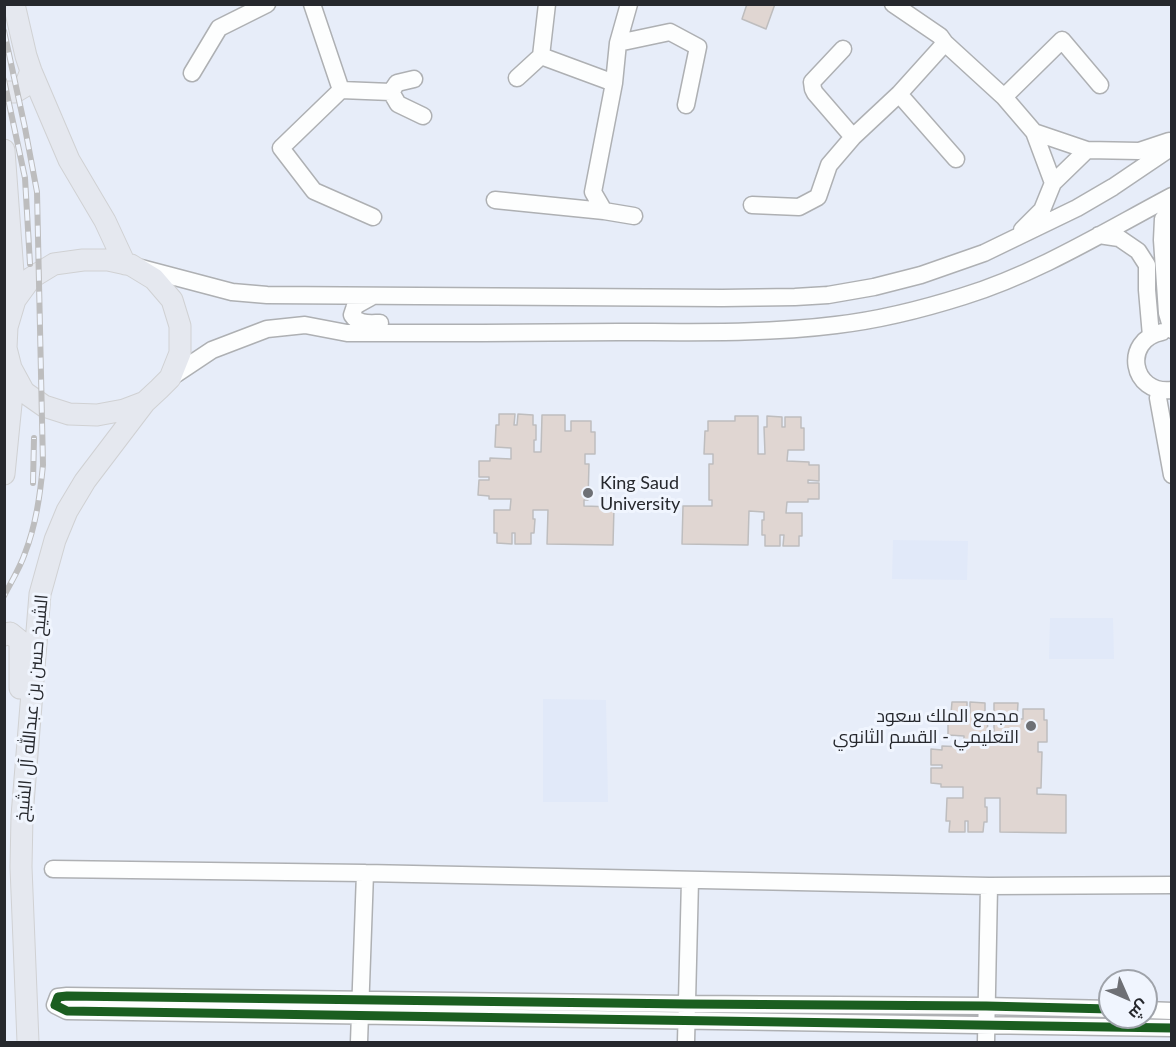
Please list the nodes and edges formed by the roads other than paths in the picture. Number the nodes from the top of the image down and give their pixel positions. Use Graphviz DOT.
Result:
graph roads {
  1 [pos="14,4"];
  2 [pos="267,4"];
  3 [pos="312,4"];
  4 [pos="547,4"];
  5 [pos="629,4"];
  6 [pos="893,4"];
  7 [pos="618,43"];
  8 [pos="945,43"];
  9 [pos="843,49"];
  10 [pos="541,56"];
  11 [pos="31,71"];
  12 [pos="192,73"];
  13 [pos="517,78"];
  14 [pos="414,79"];
  15 [pos="614,83"];
  16 [pos="1100,85"];
  17 [pos="341,90"];
  18 [pos="4,92"];
  19 [pos="391,92"];
  20 [pos="899,94"];
  21 [pos="1004,97"];
  22 [pos="686,105"];
  23 [pos="423,116"];
  24 [pos="1034,132"];
  25 [pos="853,137"];
  26 [pos="1172,140"];
  27 [pos="1172,147"];
  28 [pos="4,150"];
  29 [pos="1087,150"];
  30 [pos="956,159"];
  31 [pos="1053,183"];
  32 [pos="1172,196"];
  33 [pos="495,200"];
  34 [pos="752,206"];
  35 [pos="1172,208"];
  36 [pos="604,211"];
  37 [pos="634,216"];
  38 [pos="373,217"];
  39 [pos="1099,235"];
  40 [pos="1012,240"];
  41 [pos="128,265"];
  42 [pos="374,295"];
  43 [pos="15,300"];
  44 [pos="6,327"];
  45 [pos="1172,331"];
  46 [pos="410,333"];
  47 [pos="1151,336"];
  48 [pos="9,366"];
  49 [pos="170,378"];
  50 [pos="1166,390"];
  51 [pos="145,402"];
  52 [pos="4,474"];
  53 [pos="1172,475"];
  54 [pos="4,635"];
  55 [pos="29,726"];
  56 [pos="53,869"];
  57 [pos="365,873"];
  58 [pos="690,880"];
  59 [pos="1172,885"];
  60 [pos="989,886"];
  61 [pos="360,999"];
  62 [pos="986,1006"];
  63 [pos="1098,1009"];
  64 [pos="687,1013"];
  65 [pos="359,1016"];
  66 [pos="986,1025"];
  67 [pos="1172,1028"];
  68 [pos="28,1042"];
  69 [pos="359,1042"];
  70 [pos="686,1042"];
  71 [pos="986,1042"];
  1 -- 11 [label="main road"];
  2 -- 12 [label="street"];
  3 -- 17 [label="street"];
  4 -- 10 [label="street"];
  5 -- 7 [label="street"];
  6 -- 8 [label="street"];
  7 -- 15 [label="street"];
  7 -- 22 [label="street"];
  8 -- 20 [label="street"];
  8 -- 21 [label="street"];
  9 -- 25 [label="street"];
  10 -- 13 [label="street"];
  10 -- 15 [label="street"];
  11 -- 18 [label="main road"];
  11 -- 41 [label="main road"];
  14 -- 19 [label="street"];
  15 -- 36 [label="street"];
  16 -- 21 [label="street"];
  17 -- 19 [label="street"];
  17 -- 38 [label="street"];
  19 -- 23 [label="street"];
  20 -- 25 [label="street"];
  20 -- 30 [label="street"];
  21 -- 24 [label="street"];
  24 -- 29 [label="street"];
  24 -- 31 [label="street"];
  25 -- 34 [label="street"];
  26 -- 29 [label="street"];
  27 -- 40 [label="street"];
  28 -- 43 [label="main road, الشيخ حسن بن عبدالله آل الشيخ"];
  29 -- 31 [label="street"];
  31 -- 40 [label="street"];
  32 -- 39 [label="street"];
  33 -- 36 [label="street"];
  35 -- 45 [label="street"];
  36 -- 37 [label="street"];
  39 -- 46 [label="street"];
  39 -- 47 [label="street"];
  40 -- 42 [label="street"];
  41 -- 42 [label="street"];
  41 -- 43 [label="main road, الشيخ حسن بن عبدالله آل الشيخ"];
  41 -- 49 [label="main road, الشيخ حسن بن عبدالله آل الشيخ"];
  42 -- 46 [label="street"];
  43 -- 44 [label="main road, الشيخ حسن بن عبدالله آل الشيخ"];
  44 -- 48 [label="main road, الشيخ حسن بن عبدالله آل الشيخ"];
  45 -- 47 [label="street"];
  46 -- 49 [label="street"];
  47 -- 50 [label="street"];
  48 -- 51 [label="main road, الشيخ حسن بن عبدالله آل الشيخ"];
  48 -- 52 [label="main road, الشيخ حسن بن عبدالله آل الشيخ"];
  49 -- 51 [label="main road, الشيخ حسن بن عبدالله آل الشيخ"];
  50 -- 53 [label="street"];
  51 -- 55 [label="main road, الشيخ حسن بن عبدالله آل الشيخ"];
  54 -- 55 [label="main road"];
  55 -- 68 [label="main road, الشيخ حسن بن عبدالله آل الشيخ"];
  56 -- 57 [label="street"];
  57 -- 58 [label="street"];
  57 -- 61 [label="street"];
  58 -- 60 [label="street"];
  58 -- 64 [label="street"];
  59 -- 60 [label="street"];
  60 -- 62 [label="street"];
  61 -- 64 [label="street"];
  61 -- 65 [label="street"];
  61 -- 65 [label="street"];
  62 -- 63 [label="street"];
  62 -- 64 [label="street"];
  62 -- 66 [label="street"];
  64 -- 65 [label="street"];
  64 -- 66 [label="street"];
  64 -- 70 [label="street"];
  65 -- 69 [label="street"];
  66 -- 67 [label="street"];
  66 -- 71 [label="street"];
}
